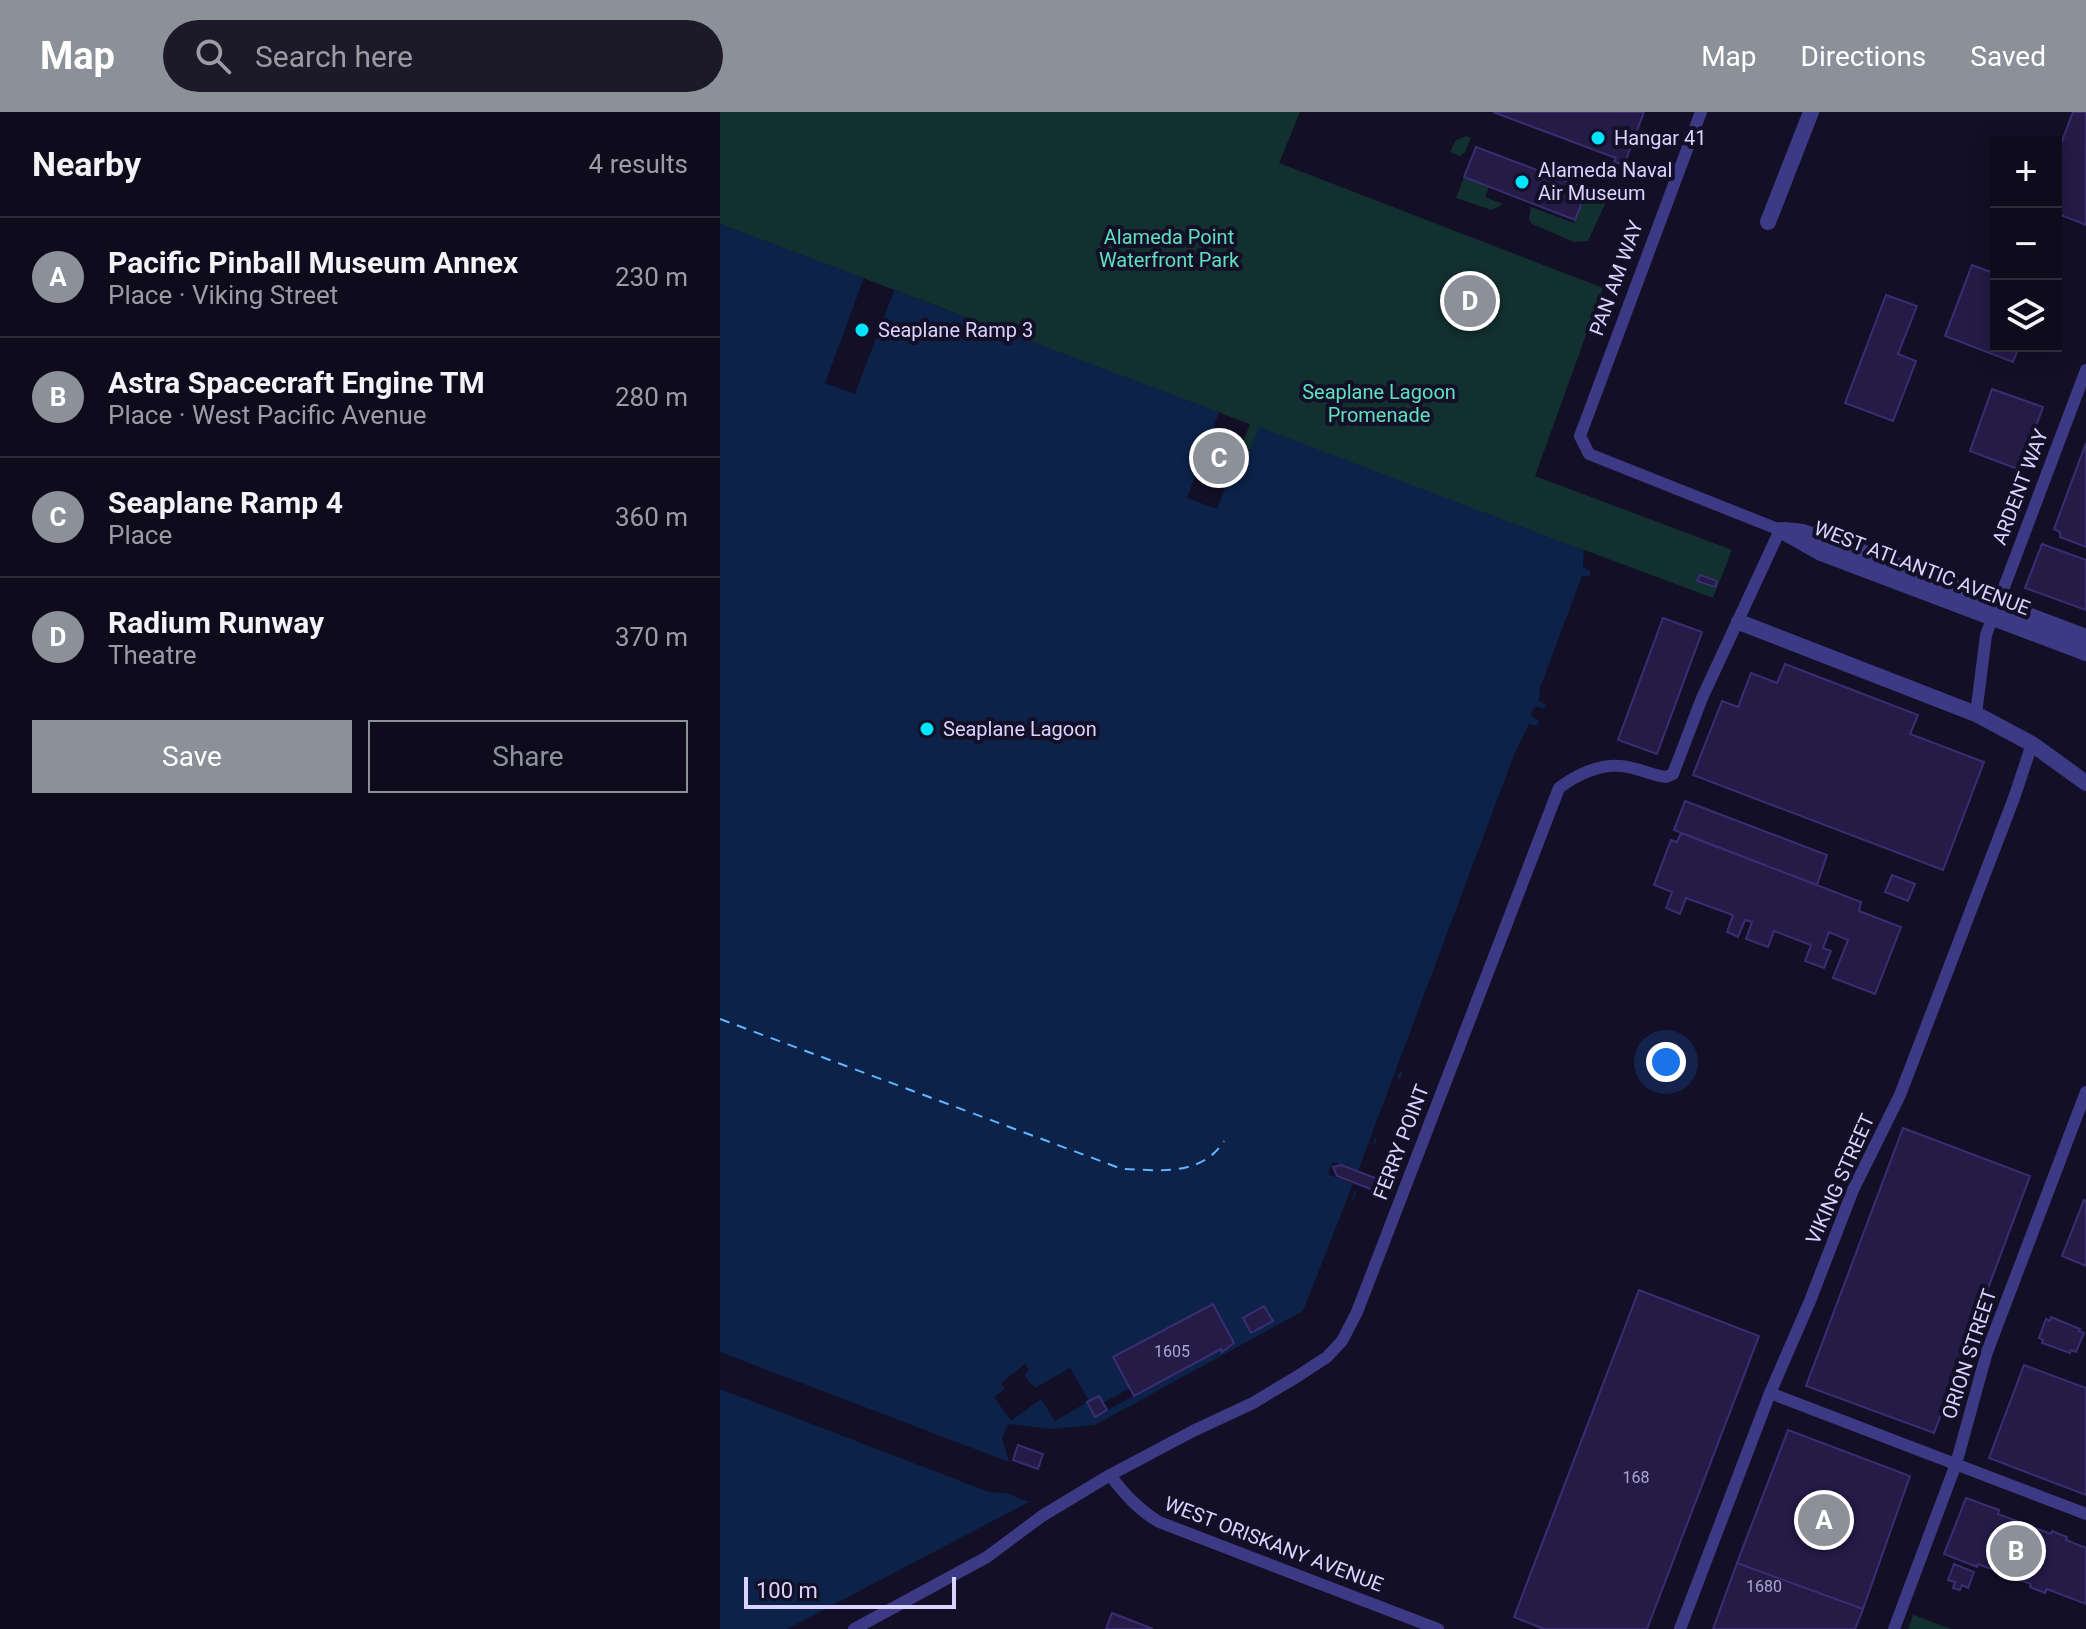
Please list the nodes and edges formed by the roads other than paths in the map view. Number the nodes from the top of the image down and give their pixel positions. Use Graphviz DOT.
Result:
graph roads {
  1 [pos="1701,112"];
  2 [pos="1811,112"];
  3 [pos="1768,222"];
  4 [pos="2086,370"];
  5 [pos="1780,530"];
  6 [pos="1995,610"];
  7 [pos="1739,622"];
  8 [pos="2086,637"];
  9 [pos="2086,653"];
  10 [pos="1976,714"];
  11 [pos="2032,744"];
  12 [pos="2086,783"];
  13 [pos="2086,1092"];
  14 [pos="1770,1393"];
  15 [pos="1956,1464"];
  16 [pos="1110,1475"];
  17 [pos="2086,1514"];
  18 [pos="854,1629"];
  19 [pos="1438,1629"];
  20 [pos="1680,1629"];
  21 [pos="1894,1629"];
  1 -- 5 [label="street, PAN AM WAY"];
  2 -- 3 [label="street"];
  4 -- 6 [label="street, ARDENT WAY"];
  5 -- 6 [label="street, WEST ATLANTIC AVENUE"];
  5 -- 7 [label="street, FERRY POINT"];
  6 -- 8 [label="street, WEST ATLANTIC AVENUE"];
  6 -- 9 [label="street, WEST ATLANTIC AVENUE"];
  6 -- 10 [label="street, ARDENT WAY"];
  7 -- 10 [label="street"];
  7 -- 16 [label="street, FERRY POINT"];
  10 -- 11 [label="street"];
  11 -- 12 [label="street"];
  11 -- 14 [label="street, VIKING STREET"];
  13 -- 15 [label="street, ORION STREET"];
  14 -- 15 [label="street"];
  14 -- 20 [label="street, VIKING STREET"];
  15 -- 17 [label="street"];
  15 -- 21 [label="street, ORION STREET"];
  16 -- 18 [label="street, FERRY POINT"];
  16 -- 19 [label="street, WEST ORISKANY AVENUE"];
}
